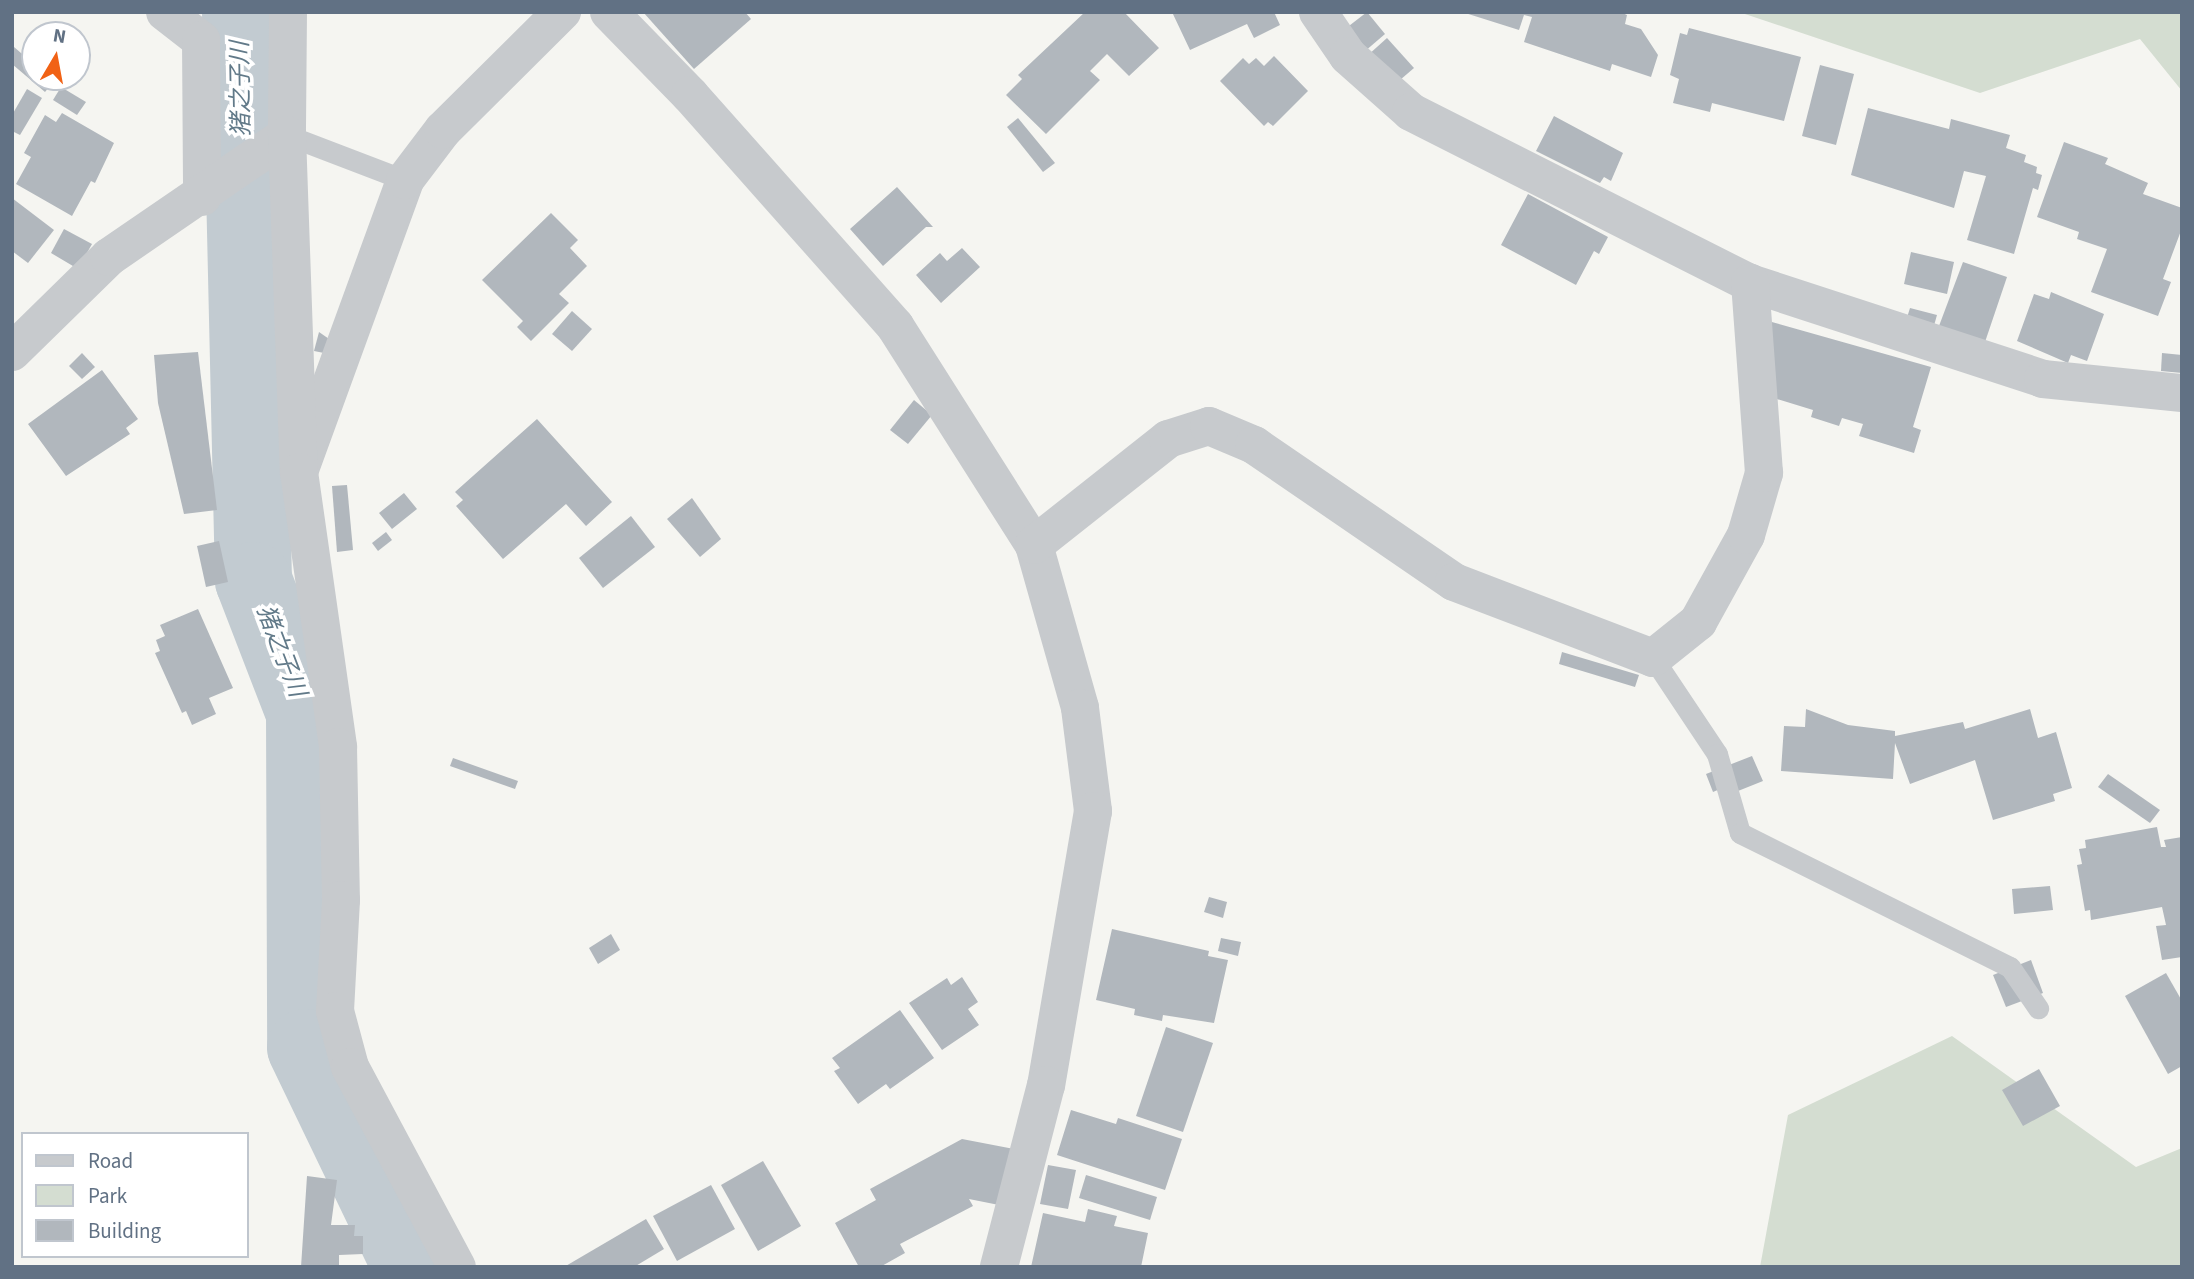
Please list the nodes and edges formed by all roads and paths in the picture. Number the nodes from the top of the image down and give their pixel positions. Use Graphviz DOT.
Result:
graph roads {
  1 [pos="165,12"];
  2 [pos="288,12"];
  3 [pos="562,12"];
  4 [pos="609,12"];
  5 [pos="1318,12"];
  6 [pos="202,26"];
  7 [pos="279,141"];
  8 [pos="405,180"];
  9 [pos="209,191"];
  10 [pos="1751,283"];
  11 [pos="12,352"];
  12 [pos="2182,393"];
  13 [pos="299,472"];
  14 [pos="1034,545"];
  15 [pos="1653,658"];
  16 [pos="2038,1008"];
  17 [pos="457,1267"];
  18 [pos="999,1267"];
  1 -- 6 [label="street"];
  2 -- 7 [label="street"];
  3 -- 8 [label="street"];
  4 -- 14 [label="street"];
  5 -- 10 [label="street"];
  6 -- 9 [label="street"];
  7 -- 8 [label="lane"];
  7 -- 9 [label="street"];
  7 -- 13 [label="street"];
  8 -- 13 [label="street"];
  9 -- 11 [label="street"];
  10 -- 12 [label="street"];
  10 -- 15 [label="street"];
  13 -- 17 [label="street"];
  14 -- 15 [label="street"];
  14 -- 18 [label="street"];
  15 -- 16 [label="lane"];
}
